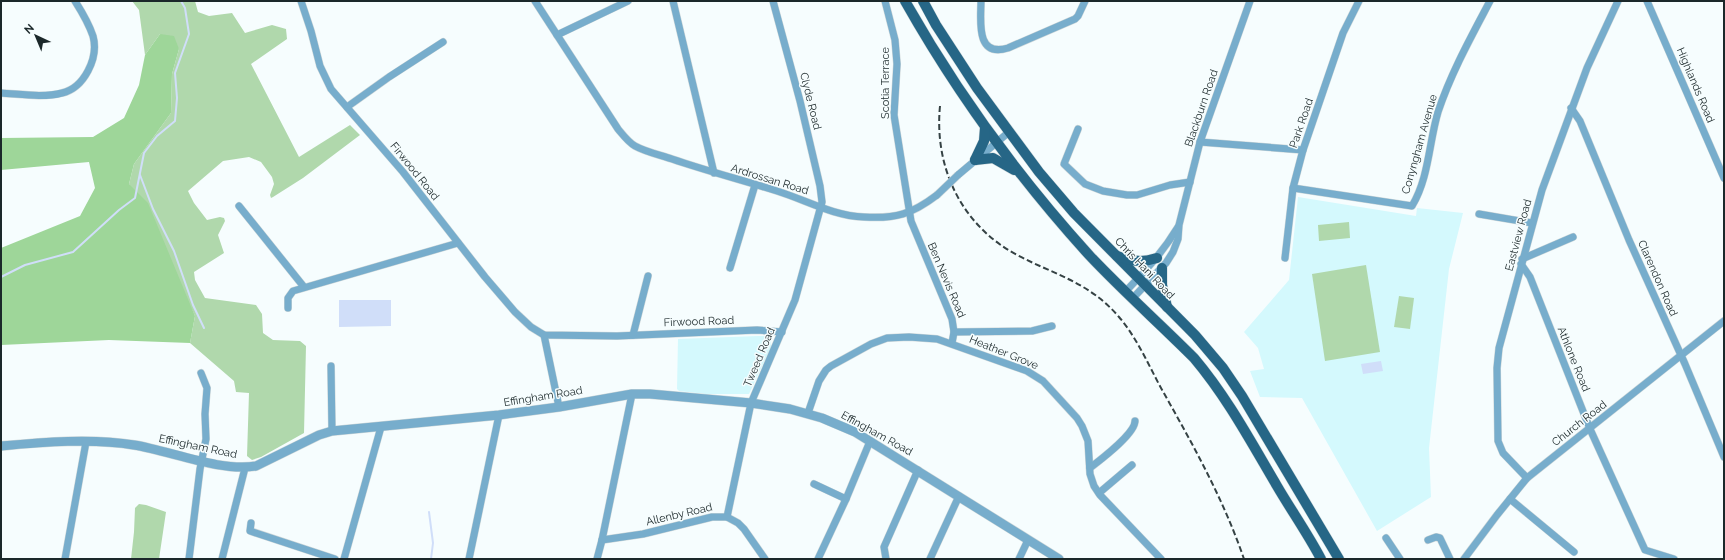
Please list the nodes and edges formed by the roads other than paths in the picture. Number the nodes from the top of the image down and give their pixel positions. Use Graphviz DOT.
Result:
graph roads {
  1 [pos="75,1"];
  2 [pos="301,1"];
  3 [pos="535,1"];
  4 [pos="628,1"];
  5 [pos="673,1"];
  6 [pos="773,1"];
  7 [pos="886,1"];
  8 [pos="905,1"];
  9 [pos="923,1"];
  10 [pos="981,1"];
  11 [pos="1085,1"];
  12 [pos="1250,1"];
  13 [pos="1359,1"];
  14 [pos="1490,1"];
  15 [pos="1618,1"];
  16 [pos="1647,1"];
  17 [pos="557,35"];
  18 [pos="444,42"];
  19 [pos="1,94"];
  20 [pos="348,107"];
  21 [pos="1571,108"];
  22 [pos="985,128"];
  23 [pos="1078,129"];
  24 [pos="1009,132"];
  25 [pos="996,142"];
  26 [pos="1200,142"];
  27 [pos="1303,150"];
  28 [pos="975,160"];
  29 [pos="714,172"];
  30 [pos="1020,174"];
  31 [pos="1724,178"];
  32 [pos="1190,182"];
  33 [pos="755,185"];
  34 [pos="1293,188"];
  35 [pos="239,206"];
  36 [pos="821,207"];
  37 [pos="910,212"];
  38 [pos="1479,214"];
  39 [pos="1532,223"];
  40 [pos="1179,225"];
  41 [pos="1573,237"];
  42 [pos="458,243"];
  43 [pos="1115,255"];
  44 [pos="1158,258"];
  45 [pos="1285,258"];
  46 [pos="1521,262"];
  47 [pos="730,268"];
  48 [pos="1162,268"];
  49 [pos="648,276"];
  50 [pos="1142,282"];
  51 [pos="304,287"];
  52 [pos="1129,294"];
  53 [pos="288,308"];
  54 [pos="1167,308"];
  55 [pos="1724,321"];
  56 [pos="1052,326"];
  57 [pos="782,332"];
  58 [pos="954,332"];
  59 [pos="544,335"];
  60 [pos="633,335"];
  61 [pos="952,343"];
  62 [pos="1681,356"];
  63 [pos="331,366"];
  64 [pos="201,373"];
  65 [pos="632,394"];
  66 [pos="751,403"];
  67 [pos="559,407"];
  68 [pos="808,413"];
  69 [pos="499,415"];
  70 [pos="1134,421"];
  71 [pos="381,427"];
  72 [pos="1590,429"];
  73 [pos="332,431"];
  74 [pos="86,442"];
  75 [pos="1,446"];
  76 [pos="868,446"];
  77 [pos="1724,457"];
  78 [pos="202,460"];
  79 [pos="1132,465"];
  80 [pos="245,468"];
  81 [pos="1090,468"];
  82 [pos="918,470"];
  83 [pos="1527,478"];
  84 [pos="814,484"];
  85 [pos="1099,493"];
  86 [pos="959,496"];
  87 [pos="846,499"];
  88 [pos="1510,499"];
  89 [pos="727,517"];
  90 [pos="252,523"];
  91 [pos="1386,538"];
  92 [pos="602,540"];
  93 [pos="1028,540"];
  94 [pos="1428,540"];
  95 [pos="1574,552"];
  96 [pos="65,559"];
  97 [pos="189,559"];
  98 [pos="222,559"];
  99 [pos="336,559"];
  100 [pos="344,559"];
  101 [pos="469,559"];
  102 [pos="597,559"];
  103 [pos="765,559"];
  104 [pos="818,559"];
  105 [pos="886,559"];
  106 [pos="930,559"];
  107 [pos="1019,559"];
  108 [pos="1059,559"];
  109 [pos="1161,559"];
  110 [pos="1321,559"];
  111 [pos="1339,559"];
  112 [pos="1400,559"];
  113 [pos="1450,559"];
  114 [pos="1464,559"];
  115 [pos="1674,559"];
  1 -- 19 [label="street"];
  2 -- 20 [label="street, Firwood Road"];
  3 -- 17 [label="street, Ardrossan Road"];
  4 -- 17 [label="street"];
  5 -- 29 [label="street"];
  6 -- 36 [label="street, Clyde Road"];
  7 -- 37 [label="street, Scotia Terrace"];
  8 -- 22 [label="main road"];
  9 -- 24 [label="main road, Chris Hani Road"];
  10 -- 11 [label="street"];
  12 -- 26 [label="street, Blackburn Road"];
  13 -- 27 [label="street, Park Road"];
  14 -- 34 [label="street, Conyngham Avenue"];
  15 -- 21 [label="street, Eastview Road"];
  16 -- 31 [label="street, Highlands Road"];
  17 -- 29 [label="street, Ardrossan Road"];
  18 -- 20 [label="street"];
  20 -- 42 [label="street, Firwood Road"];
  21 -- 39 [label="street, Eastview Road"];
  21 -- 62 [label="street, Clarendon Road"];
  22 -- 25 [label="main road"];
  22 -- 28 [label="main road"];
  23 -- 32 [label="street"];
  24 -- 25 [label="street, Ardrossan Road"];
  24 -- 43 [label="main road, Chris Hani Road"];
  25 -- 28 [label="street, Ardrossan Road"];
  25 -- 30 [label="main road"];
  26 -- 27 [label="street"];
  26 -- 32 [label="street, Blackburn Road"];
  27 -- 34 [label="street, Park Road"];
  28 -- 30 [label="main road"];
  28 -- 37 [label="street, Ardrossan Road, bridge"];
  29 -- 33 [label="street, Ardrossan Road"];
  30 -- 52 [label="main road"];
  32 -- 40 [label="street, Blackburn Road"];
  33 -- 36 [label="street, Ardrossan Road"];
  33 -- 47 [label="street"];
  34 -- 45 [label="street, Park Road"];
  35 -- 51 [label="street"];
  36 -- 37 [label="street, Ardrossan Road"];
  36 -- 57 [label="street, Tweed Road"];
  37 -- 58 [label="street, Ben Nevis Road"];
  38 -- 39 [label="street"];
  39 -- 46 [label="street, Eastview Road"];
  40 -- 44 [label="street, Blackburn Road"];
  40 -- 48 [label="street, Blackburn Road"];
  41 -- 46 [label="street"];
  42 -- 51 [label="street"];
  42 -- 59 [label="street, Firwood Road"];
  43 -- 44 [label="main road"];
  43 -- 50 [label="main road, Chris Hani Road"];
  44 -- 50 [label="street, Blackburn Road"];
  46 -- 72 [label="street, Athlone Road"];
  46 -- 83 [label="street, Eastview Road"];
  48 -- 50 [label="street, Blackburn Road"];
  48 -- 54 [label="main road"];
  49 -- 60 [label="street"];
  50 -- 52 [label="street, Blackburn Road"];
  50 -- 54 [label="main road, Chris Hani Road"];
  51 -- 53 [label="street"];
  52 -- 110 [label="main road"];
  54 -- 111 [label="main road, Chris Hani Road"];
  55 -- 62 [label="street, Church Road"];
  56 -- 58 [label="street"];
  57 -- 60 [label="street, Firwood Road"];
  57 -- 66 [label="street, Tweed Road"];
  58 -- 61 [label="street, Ben Nevis Road"];
  59 -- 60 [label="street, Firwood Road"];
  59 -- 67 [label="street"];
  61 -- 68 [label="street"];
  61 -- 81 [label="street, Heather Grove"];
  62 -- 72 [label="street, Church Road"];
  62 -- 77 [label="street, Clarendon Road"];
  63 -- 73 [label="street"];
  64 -- 78 [label="street"];
  65 -- 66 [label="street, Effingham Road"];
  65 -- 67 [label="street, Effingham Road"];
  65 -- 92 [label="street"];
  66 -- 68 [label="street, Effingham Road"];
  66 -- 89 [label="street, Tweed Road"];
  67 -- 69 [label="street, Effingham Road"];
  68 -- 82 [label="street, Effingham Road"];
  69 -- 71 [label="street, Effingham Road"];
  69 -- 101 [label="street"];
  70 -- 81 [label="street"];
  71 -- 73 [label="street, Effingham Road"];
  71 -- 100 [label="street"];
  72 -- 83 [label="street, Church Road"];
  72 -- 115 [label="street, Athlone Road"];
  73 -- 80 [label="street, Effingham Road"];
  74 -- 75 [label="street, Effingham Road"];
  74 -- 78 [label="street, Effingham Road"];
  74 -- 96 [label="street"];
  76 -- 87 [label="street"];
  78 -- 80 [label="street, Effingham Road"];
  78 -- 97 [label="street"];
  79 -- 85 [label="street"];
  80 -- 98 [label="street"];
  81 -- 85 [label="street, Heather Grove"];
  82 -- 86 [label="street, Effingham Road"];
  82 -- 105 [label="street"];
  83 -- 88 [label="street, Church Road"];
  84 -- 87 [label="street"];
  85 -- 109 [label="street, Heather Grove"];
  86 -- 93 [label="street, Effingham Road"];
  86 -- 106 [label="street"];
  87 -- 104 [label="street"];
  88 -- 95 [label="street"];
  88 -- 114 [label="street, Church Road"];
  89 -- 92 [label="street, Allenby Road"];
  89 -- 103 [label="street, Allenby Road"];
  90 -- 99 [label="street"];
  91 -- 112 [label="street"];
  92 -- 102 [label="street"];
  93 -- 107 [label="street"];
  93 -- 108 [label="street, Effingham Road"];
  94 -- 113 [label="street"];
}
